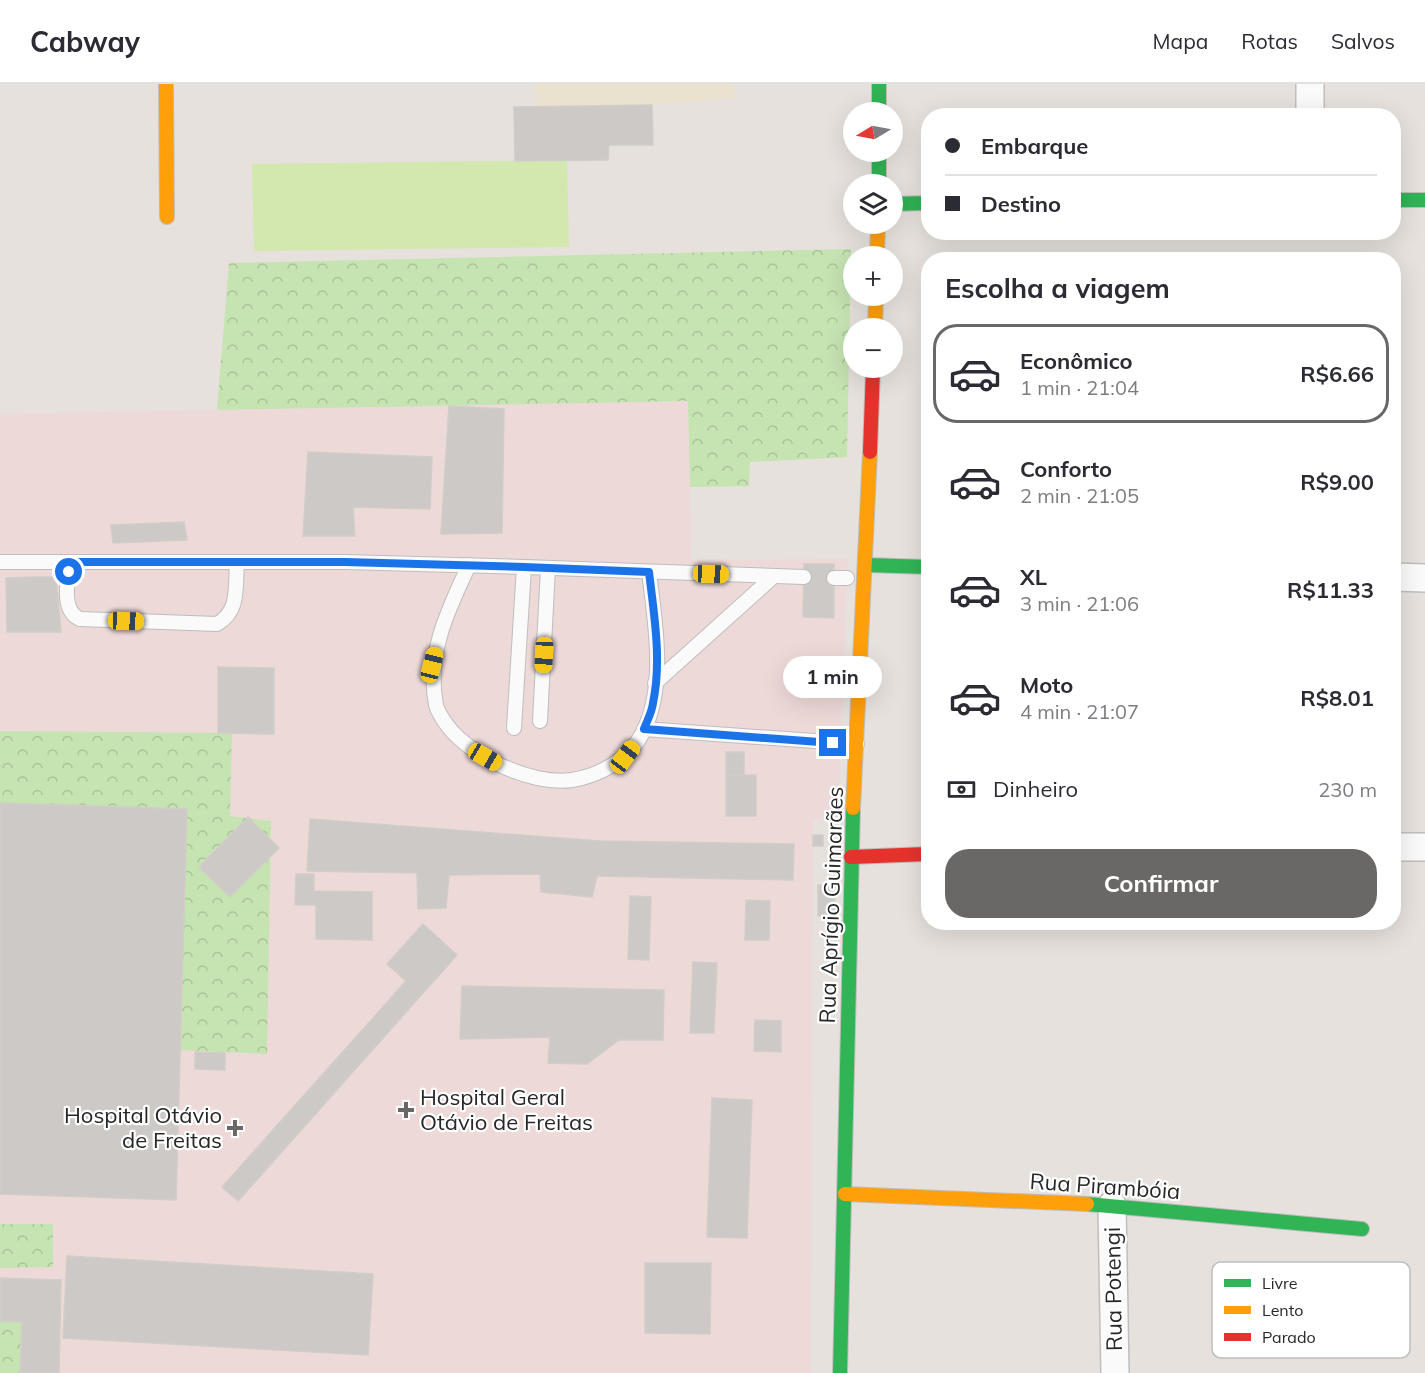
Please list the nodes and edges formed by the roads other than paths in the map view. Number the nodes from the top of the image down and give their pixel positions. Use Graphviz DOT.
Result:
graph roads {
  1 [pos="166,84"];
  2 [pos="879,84"];
  3 [pos="1310,84"];
  4 [pos="879,102"];
  5 [pos="1310,108"];
  6 [pos="1401,200"];
  7 [pos="1425,200"];
  8 [pos="921,203"];
  9 [pos="903,204"];
  10 [pos="168,217"];
  11 [pos="872,378"];
  12 [pos="0,562"];
  13 [pos="74,562"];
  14 [pos="237,562"];
  15 [pos="469,565"];
  16 [pos="524,567"];
  17 [pos="548,568"];
  18 [pos="921,568"];
  19 [pos="649,572"];
  20 [pos="853,575"];
  21 [pos="774,576"];
  22 [pos="804,577"];
  23 [pos="1401,577"];
  24 [pos="1425,578"];
  25 [pos="655,683"];
  26 [pos="540,721"];
  27 [pos="514,728"];
  28 [pos="644,729"];
  29 [pos="857,744"];
  30 [pos="1401,847"];
  31 [pos="1425,847"];
  32 [pos="921,854"];
  33 [pos="851,857"];
  34 [pos="845,1194"];
  35 [pos="1112,1205"];
  36 [pos="1362,1229"];
  37 [pos="840,1373"];
  38 [pos="1115,1373"];
  1 -- 10 [label="street"];
  2 -- 4 [label="street"];
  3 -- 5 [label="street"];
  6 -- 7 [label="street"];
  8 -- 9 [label="street"];
  11 -- 20 [label="street, Rua Aprígio Guimarães"];
  12 -- 13 [label="lane"];
  13 -- 14 [label="lane"];
  13 -- 14 [label="lane"];
  14 -- 15 [label="lane"];
  15 -- 16 [label="lane"];
  15 -- 28 [label="lane"];
  16 -- 17 [label="lane"];
  16 -- 27 [label="lane"];
  17 -- 19 [label="lane"];
  17 -- 26 [label="lane"];
  18 -- 20 [label="street"];
  19 -- 21 [label="lane"];
  19 -- 25 [label="lane"];
  20 -- 29 [label="street, Rua Aprígio Guimarães"];
  21 -- 22 [label="lane"];
  21 -- 25 [label="lane"];
  23 -- 24 [label="street"];
  25 -- 28 [label="lane"];
  28 -- 29 [label="lane"];
  29 -- 33 [label="street, Rua Aprígio Guimarães"];
  30 -- 31 [label="street"];
  32 -- 33 [label="street"];
  33 -- 34 [label="street, Rua Aprígio Guimarães"];
  34 -- 35 [label="street, Rua Pirambóia"];
  34 -- 37 [label="street, Rua Aprígio Guimarães"];
  35 -- 36 [label="street, Rua Pirambóia"];
  35 -- 38 [label="street, Rua Potengi"];
}
